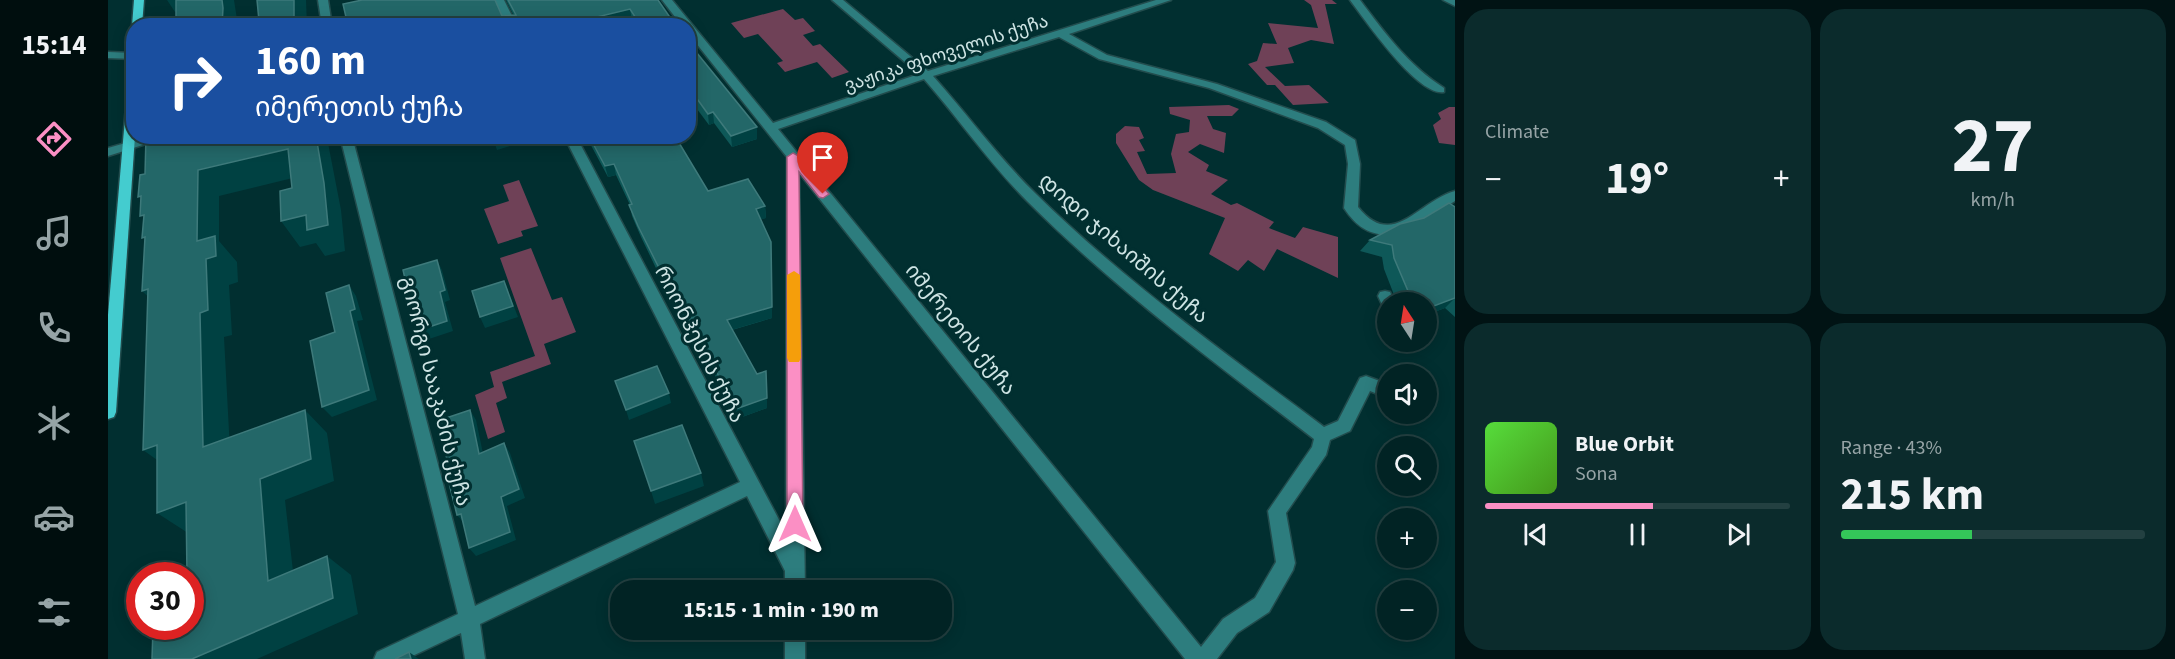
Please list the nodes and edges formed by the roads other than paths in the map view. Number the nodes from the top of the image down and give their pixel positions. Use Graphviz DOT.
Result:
graph roads {
  1 [pos="139,0"];
  2 [pos="323,0"];
  3 [pos="499,0"];
  4 [pos="668,0"];
  5 [pos="837,0"];
  6 [pos="1166,0"];
  7 [pos="1355,0"];
  8 [pos="1448,0"];
  9 [pos="1455,3"];
  10 [pos="138,18"];
  11 [pos="326,18"];
  12 [pos="508,18"];
  13 [pos="682,18"];
  14 [pos="1062,34"];
  15 [pos="696,36"];
  16 [pos="108,56"];
  17 [pos="126,56"];
  18 [pos="926,75"];
  19 [pos="1440,90"];
  20 [pos="770,128"];
  21 [pos="136,144"];
  22 [pos="348,144"];
  23 [pos="574,144"];
  24 [pos="129,146"];
  25 [pos="108,152"];
  26 [pos="793,157"];
  27 [pos="1455,195"];
  28 [pos="1377,387"];
  29 [pos="108,412"];
  30 [pos="1323,436"];
  31 [pos="749,486"];
  32 [pos="795,570"];
  33 [pos="795,580"];
  34 [pos="469,619"];
  35 [pos="795,640"];
  36 [pos="384,659"];
  37 [pos="475,659"];
  38 [pos="795,659"];
  39 [pos="1198,659"];
  40 [pos="1203,659"];
  1 -- 10 [label="main road"];
  2 -- 11 [label="street"];
  3 -- 12 [label="street"];
  4 -- 13 [label="street, იმერეთის ქუჩა"];
  5 -- 18 [label="street, დიდი ჯიხაიშის ქუჩა"];
  6 -- 14 [label="street, ვაჟიკა ფხოველის ქუჩა"];
  7 -- 19 [label="street"];
  8 -- 9 [label="street"];
  14 -- 18 [label="street, ვაჟიკა ფხოველის ქუჩა"];
  14 -- 27 [label="street"];
  15 -- 20 [label="street, იმერეთის ქუჩა"];
  16 -- 17 [label="street"];
  18 -- 20 [label="street, ვაჟიკა ფხოველის ქუჩა"];
  18 -- 30 [label="street, დიდი ჯიხაიშის ქუჩა"];
  20 -- 26 [label="street, იმერეთის ქუჩა"];
  21 -- 24 [label="street"];
  22 -- 34 [label="street, გიორგი სააკაძის ქუჩა"];
  23 -- 31 [label="street, რიონჰესის ქუჩა"];
  24 -- 25 [label="street"];
  24 -- 29 [label="main road"];
  26 -- 32 [label="street"];
  26 -- 39 [label="street, იმერეთის ქუჩა"];
  28 -- 30 [label="street"];
  30 -- 40 [label="street"];
  31 -- 32 [label="street, რიონჰესის ქუჩა"];
  31 -- 34 [label="street"];
  32 -- 33 [label="street"];
  34 -- 36 [label="street"];
  34 -- 37 [label="street, გიორგი სააკაძის ქუჩა"];
  35 -- 38 [label="street"];
}
